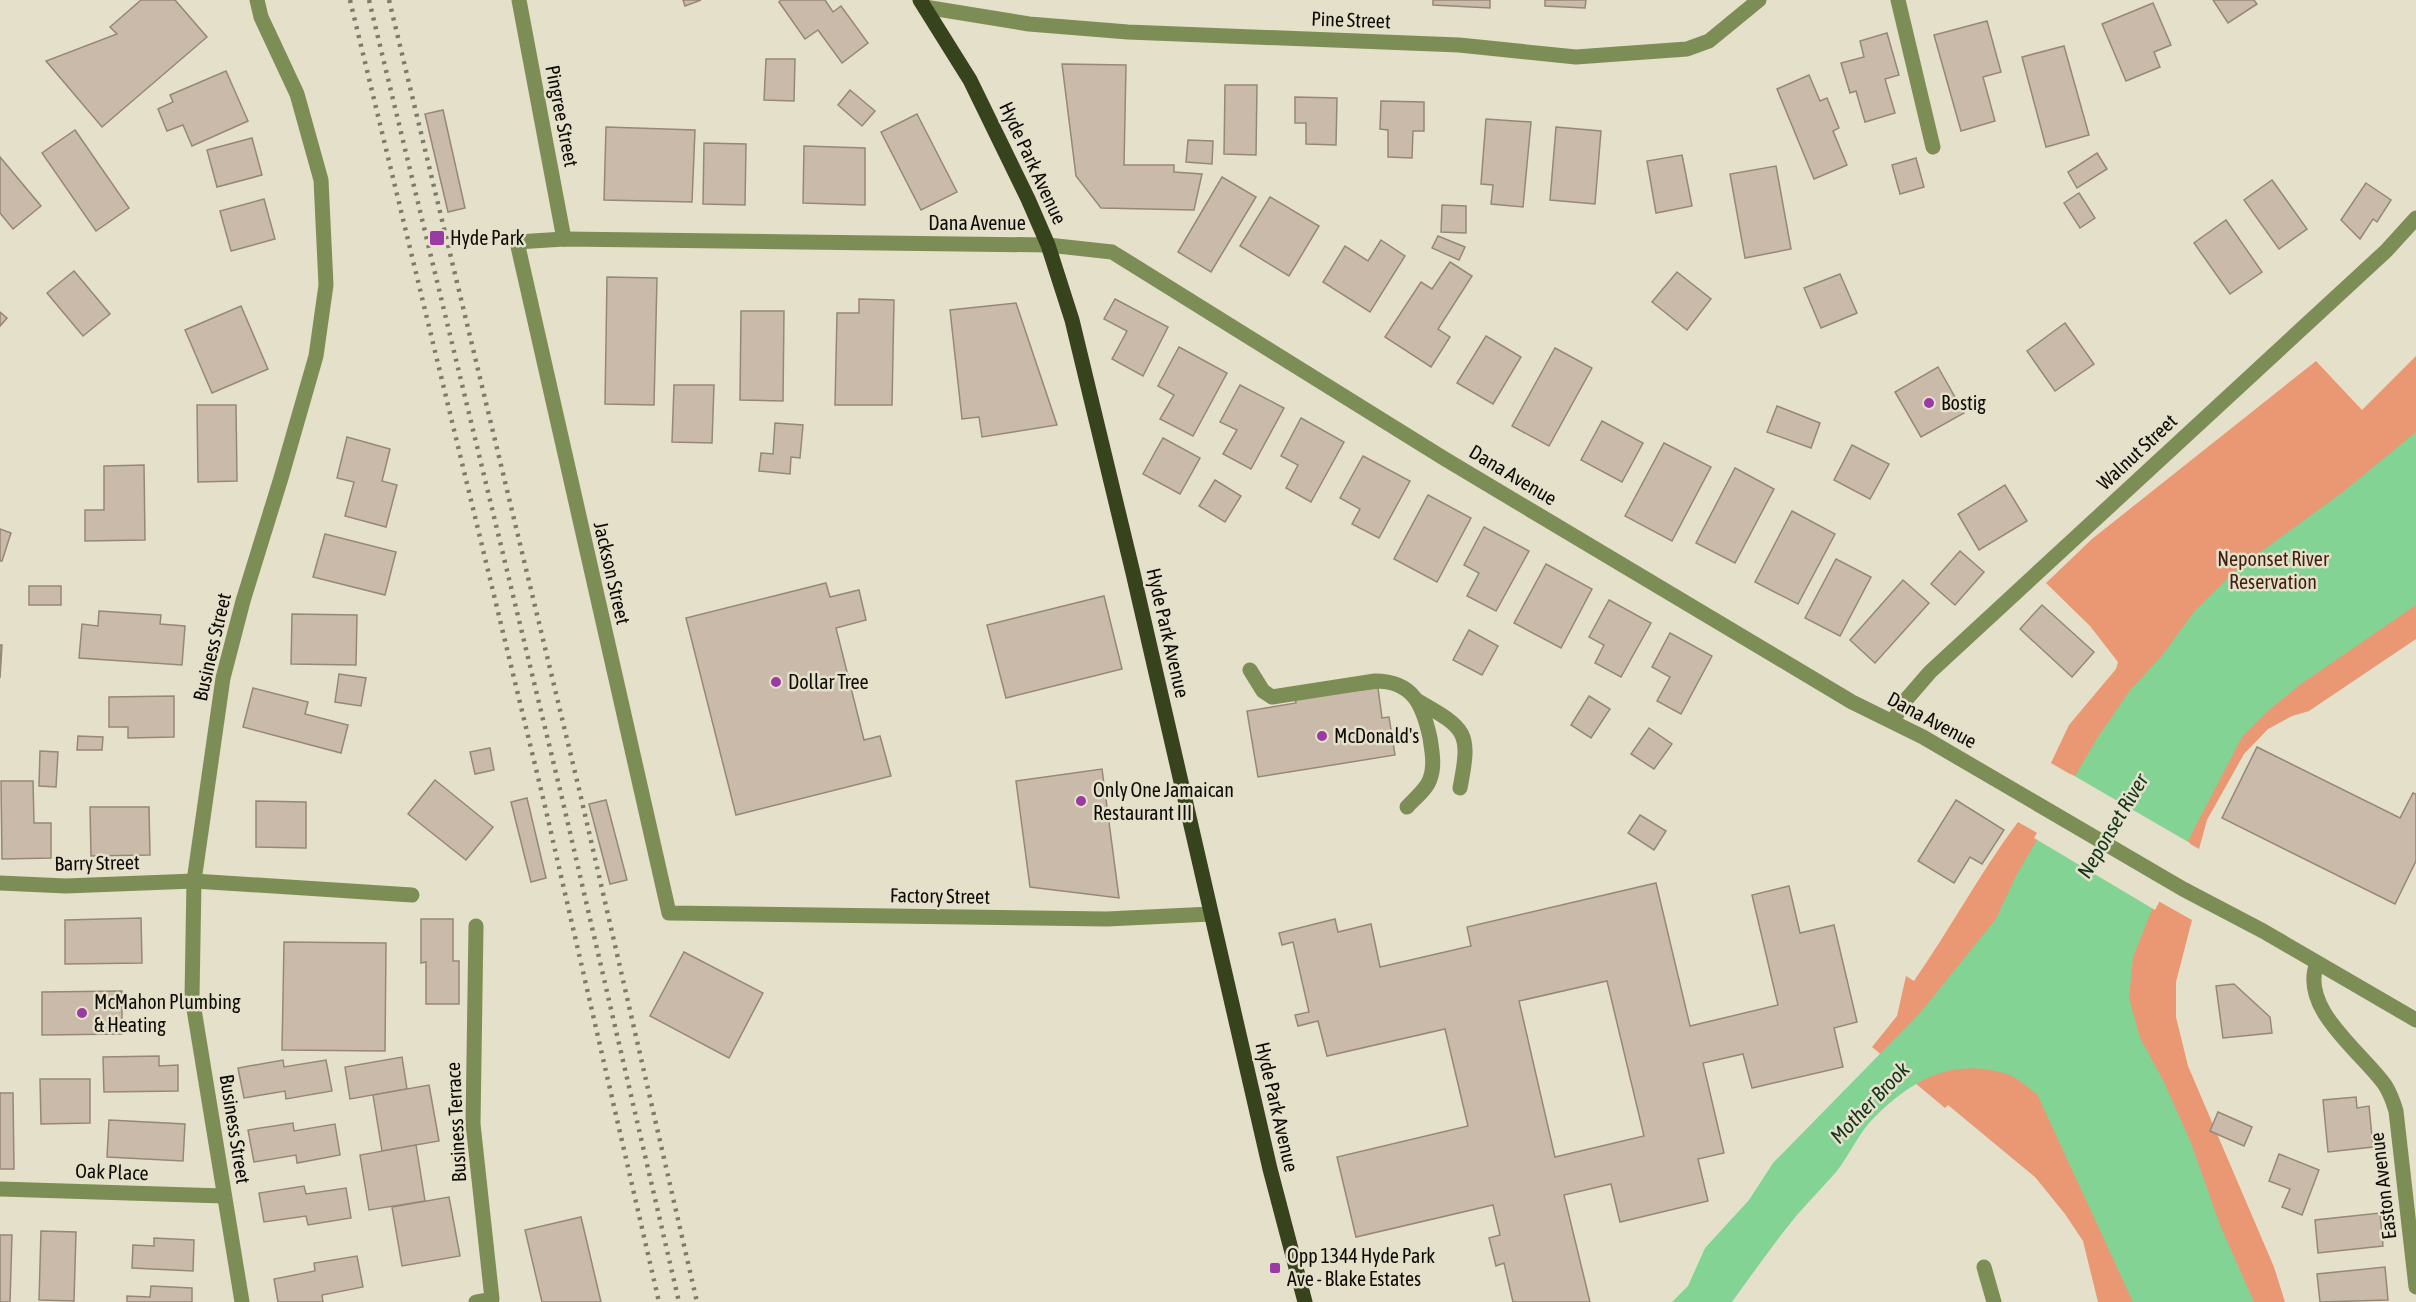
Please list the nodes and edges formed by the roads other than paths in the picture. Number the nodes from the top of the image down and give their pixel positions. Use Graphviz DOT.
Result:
graph roads {
  1 [pos="245,0"];
  2 [pos="257,0"];
  3 [pos="519,0"];
  4 [pos="1760,0"];
  5 [pos="1898,0"];
  6 [pos="923,3"];
  7 [pos="261,17"];
  8 [pos="1934,147"];
  9 [pos="2416,218"];
  10 [pos="564,239"];
  11 [pos="517,242"];
  12 [pos="1048,245"];
  13 [pos="1250,670"];
  14 [pos="1418,701"];
  15 [pos="1893,721"];
  16 [pos="1460,789"];
  17 [pos="1407,807"];
  18 [pos="194,881"];
  19 [pos="0,883"];
  20 [pos="412,895"];
  21 [pos="669,913"];
  22 [pos="1211,914"];
  23 [pos="476,926"];
  24 [pos="2317,963"];
  25 [pos="2416,1020"];
  26 [pos="0,1189"];
  27 [pos="224,1196"];
  28 [pos="1984,1268"];
  29 [pos="2416,1287"];
  30 [pos="242,1302"];
  31 [pos="476,1302"];
  32 [pos="1305,1302"];
  33 [pos="1994,1302"];
  1 -- 7 [label="street, Business Street"];
  2 -- 7 [label="street, Business Street"];
  3 -- 10 [label="street, Pingree Street"];
  4 -- 6 [label="street, Pine Street"];
  5 -- 8 [label="street"];
  6 -- 12 [label="main road, Hyde Park Avenue"];
  7 -- 18 [label="street, Business Street"];
  9 -- 15 [label="street, Walnut Street"];
  10 -- 11 [label="street, Dana Avenue"];
  10 -- 12 [label="street, Dana Avenue"];
  11 -- 21 [label="street, Jackson Street"];
  12 -- 15 [label="street, Dana Avenue"];
  12 -- 22 [label="main road, Hyde Park Avenue"];
  13 -- 14 [label="street"];
  14 -- 16 [label="street"];
  14 -- 17 [label="street"];
  15 -- 24 [label="street, Dana Avenue"];
  18 -- 19 [label="street, Barry Street"];
  18 -- 20 [label="street"];
  18 -- 27 [label="street, Business Street"];
  21 -- 22 [label="street, Factory Street"];
  22 -- 32 [label="main road, Hyde Park Avenue"];
  23 -- 31 [label="street, Business Terrace"];
  24 -- 25 [label="street, Dana Avenue"];
  24 -- 29 [label="street, Easton Avenue"];
  26 -- 27 [label="street, Oak Place"];
  27 -- 30 [label="street, Business Street"];
  28 -- 33 [label="street"];
}
